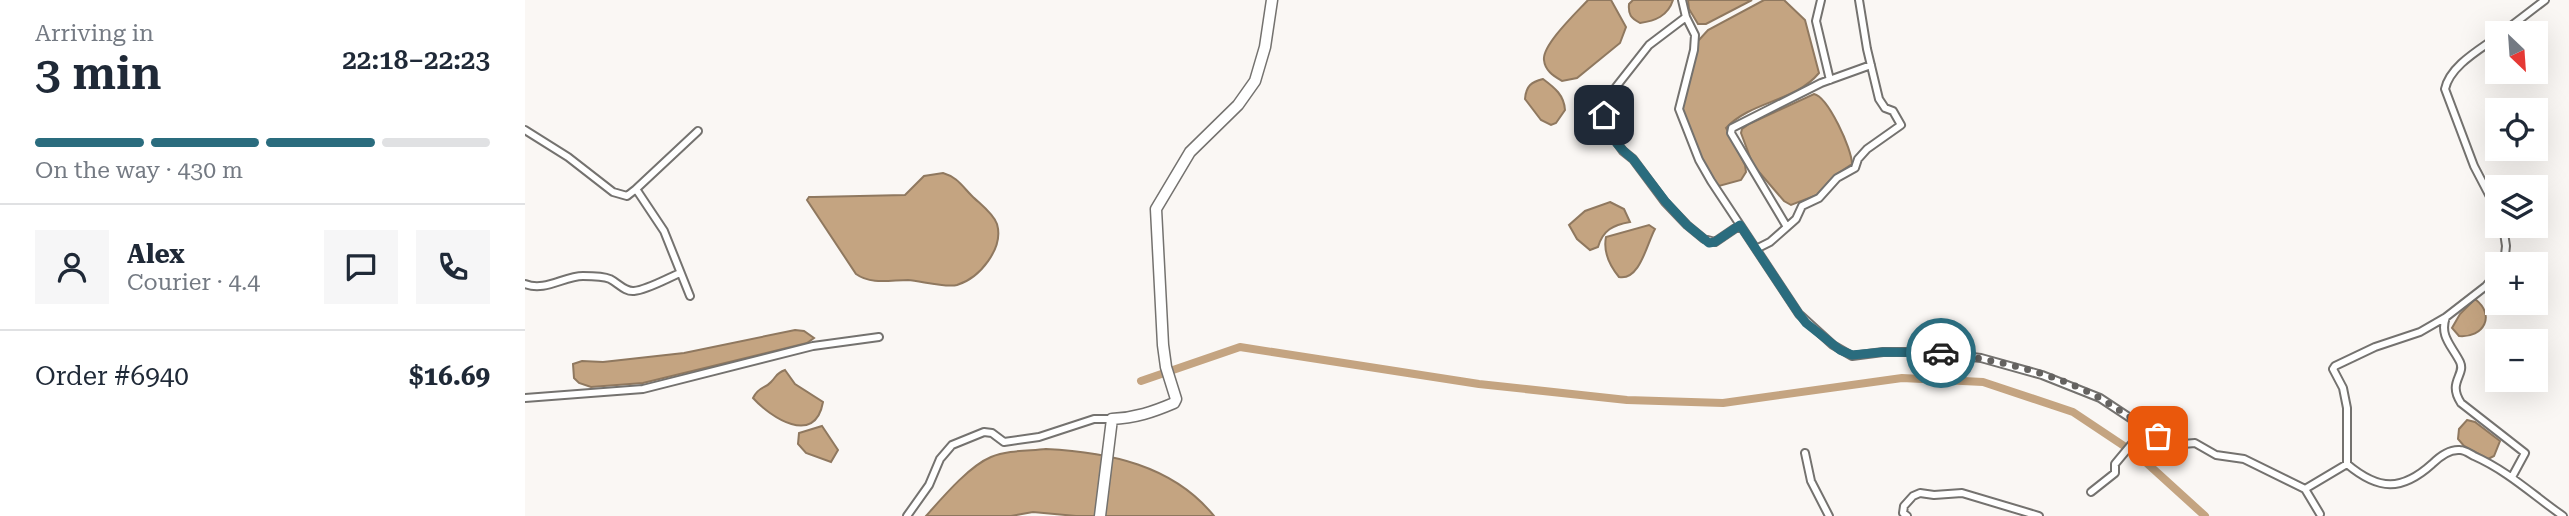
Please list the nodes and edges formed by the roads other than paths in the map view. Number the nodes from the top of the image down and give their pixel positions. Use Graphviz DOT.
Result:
graph roads {
  1 [pos="1272,0"];
  2 [pos="1682,0"];
  3 [pos="1821,0"];
  4 [pos="1859,0"];
  5 [pos="2545,0"];
  6 [pos="1686,17"];
  7 [pos="2518,21"];
  8 [pos="2485,46"];
  9 [pos="1871,65"];
  10 [pos="1830,80"];
  11 [pos="525,130"];
  12 [pos="698,131"];
  13 [pos="2485,188"];
  14 [pos="636,189"];
  15 [pos="1740,225"];
  16 [pos="1787,227"];
  17 [pos="1756,249"];
  18 [pos="680,273"];
  19 [pos="525,284"];
  20 [pos="2485,287"];
  21 [pos="690,296"];
  22 [pos="2446,317"];
  23 [pos="879,337"];
  24 [pos="525,398"];
  25 [pos="1112,422"];
  26 [pos="2144,429"];
  27 [pos="1805,453"];
  28 [pos="2347,464"];
  29 [pos="2512,477"];
  30 [pos="2305,489"];
  31 [pos="2091,492"];
  32 [pos="2320,514"];
  33 [pos="907,516"];
  34 [pos="1100,516"];
  35 [pos="1829,516"];
  36 [pos="1907,516"];
  37 [pos="2039,516"];
  38 [pos="2563,516"];
  1 -- 25 [label="street"];
  2 -- 6 [label="street"];
  3 -- 10 [label="street"];
  4 -- 9 [label="street"];
  5 -- 7 [label="street"];
  6 -- 15 [label="street"];
  6 -- 15 [label="street"];
  8 -- 13 [label="street"];
  9 -- 10 [label="street"];
  9 -- 16 [label="street"];
  10 -- 16 [label="street"];
  11 -- 14 [label="street"];
  12 -- 14 [label="street"];
  14 -- 18 [label="street"];
  15 -- 17 [label="street"];
  16 -- 17 [label="street"];
  17 -- 26 [label="street"];
  18 -- 19 [label="street"];
  18 -- 21 [label="street"];
  20 -- 22 [label="street"];
  22 -- 28 [label="street"];
  22 -- 29 [label="street"];
  23 -- 24 [label="street"];
  25 -- 33 [label="street"];
  25 -- 34 [label="street"];
  26 -- 30 [label="street"];
  26 -- 31 [label="street"];
  27 -- 35 [label="street"];
  28 -- 29 [label="street"];
  28 -- 30 [label="street"];
  29 -- 38 [label="street"];
  30 -- 32 [label="street"];
  36 -- 37 [label="street"];
}
